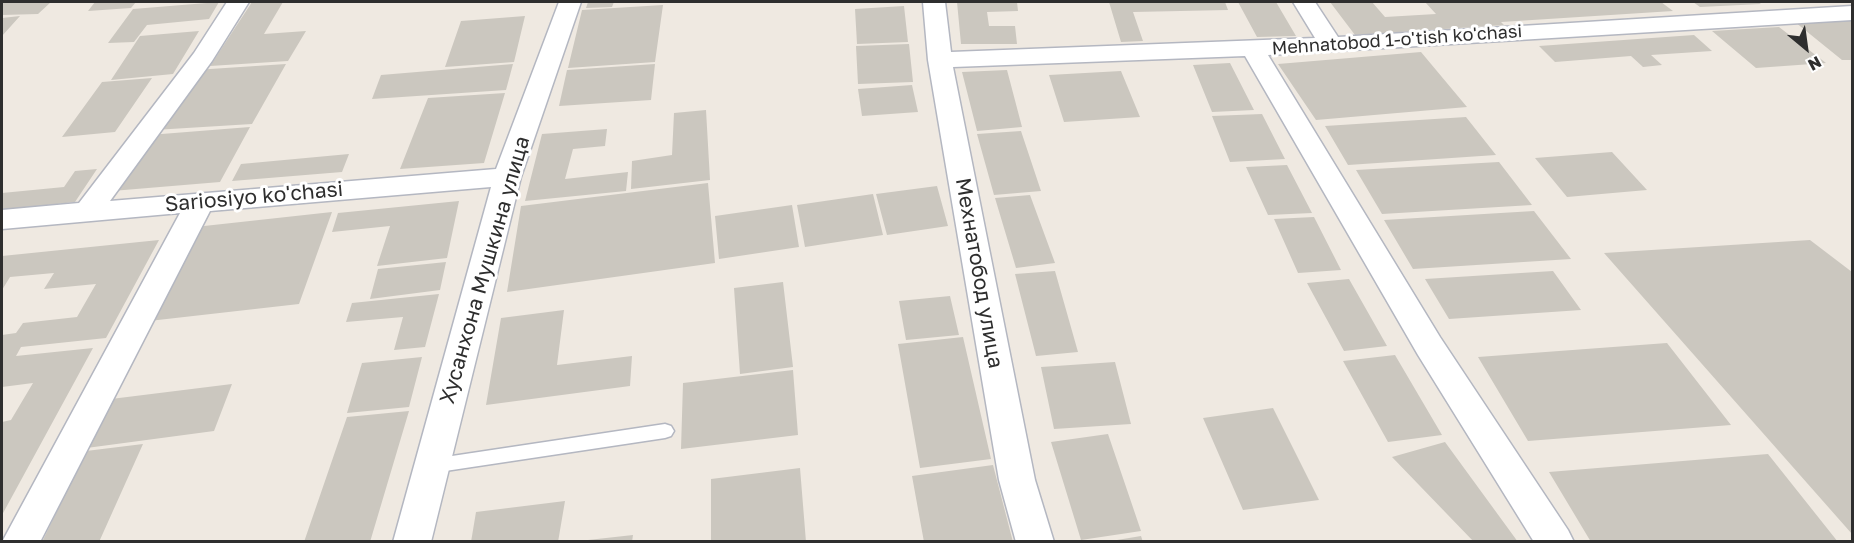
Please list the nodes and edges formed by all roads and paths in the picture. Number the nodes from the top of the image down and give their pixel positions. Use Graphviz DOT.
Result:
graph roads {
  1 [pos="238,2"];
  2 [pos="570,2"];
  3 [pos="934,2"];
  4 [pos="1304,2"];
  5 [pos="1678,2"];
  6 [pos="1852,13"];
  7 [pos="1702,21"];
  8 [pos="1331,45"];
  9 [pos="1253,49"];
  10 [pos="940,60"];
  11 [pos="507,177"];
  12 [pos="201,201"];
  13 [pos="88,211"];
  14 [pos="2,219"];
  15 [pos="665,431"];
  16 [pos="432,466"];
  17 [pos="20,542"];
  18 [pos="412,542"];
  19 [pos="1035,542"];
  20 [pos="1555,542"];
  1 -- 13 [label="street"];
  2 -- 11 [label="street, Хусанхона Мушкина улица"];
  3 -- 10 [label="street, Мехнатобод улица"];
  4 -- 8 [label="street"];
  5 -- 7 [label="street"];
  6 -- 7 [label="street, Mehnatobod 1-o'tish ko'chasi"];
  7 -- 8 [label="street, Mehnatobod 1-o'tish ko'chasi"];
  8 -- 9 [label="street, Mehnatobod 1-o'tish ko'chasi"];
  9 -- 10 [label="street, Mehnatobod 1-o'tish ko'chasi"];
  9 -- 20 [label="street"];
  10 -- 19 [label="street, Мехнатобод улица"];
  11 -- 12 [label="street, Sariosiyo ko'chasi"];
  11 -- 16 [label="street, Хусанхона Мушкина улица"];
  12 -- 13 [label="street, Sariosiyo ko'chasi"];
  12 -- 17 [label="street"];
  13 -- 14 [label="street, Sariosiyo ko'chasi"];
  15 -- 16 [label="lane"];
  16 -- 18 [label="street, Хусанхона Мушкина улица"];
}
